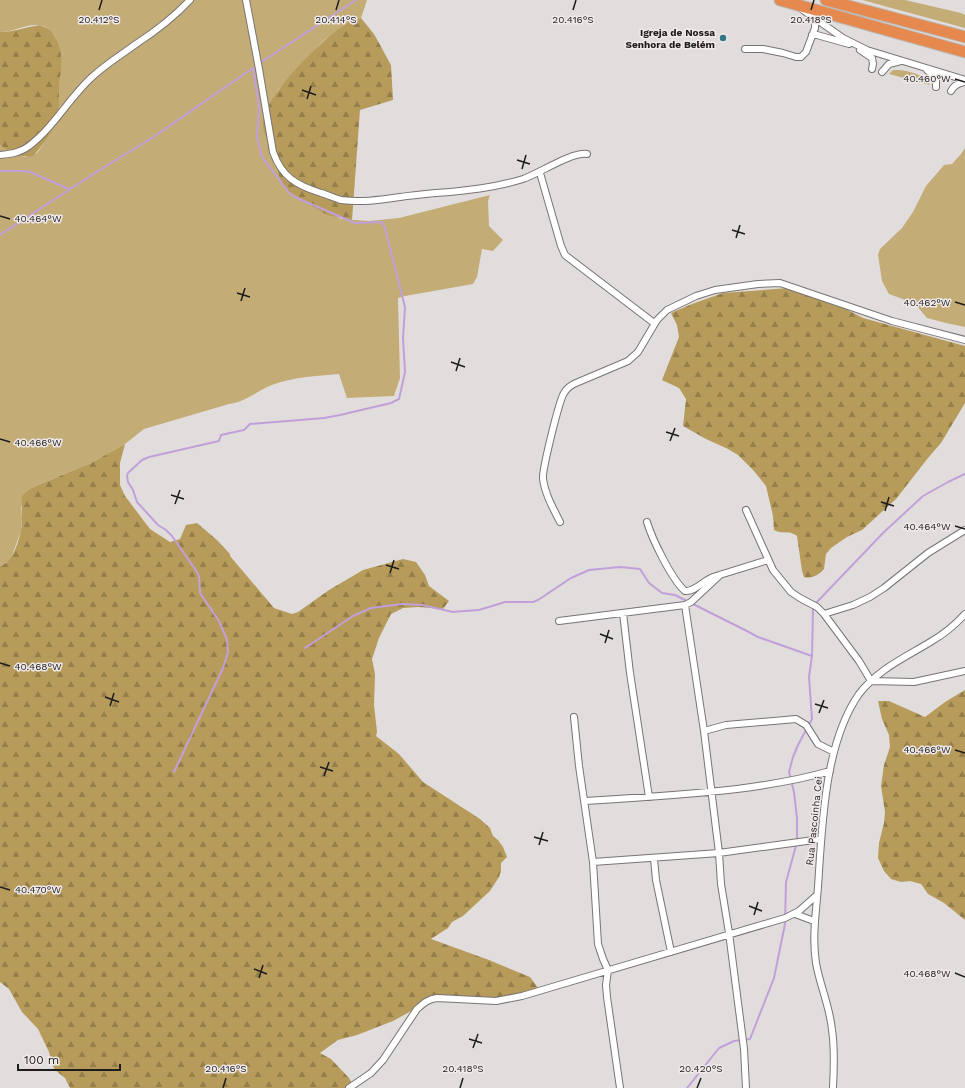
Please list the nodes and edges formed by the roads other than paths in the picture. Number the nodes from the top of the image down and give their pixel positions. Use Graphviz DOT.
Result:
graph roads {
  1 [pos="190,0"];
  2 [pos="246,0"];
  3 [pos="780,0"];
  4 [pos="826,0"];
  5 [pos="795,4"];
  6 [pos="813,17"];
  7 [pos="812,35"];
  8 [pos="965,37"];
  9 [pos="851,45"];
  10 [pos="745,49"];
  11 [pos="867,50"];
  12 [pos="965,52"];
  13 [pos="902,61"];
  14 [pos="922,67"];
  15 [pos="872,69"];
  16 [pos="882,72"];
  17 [pos="965,81"];
  18 [pos="936,86"];
  19 [pos="951,91"];
  20 [pos="587,154"];
  21 [pos="0,155"];
  22 [pos="540,172"];
  23 [pos="654,324"];
  24 [pos="965,340"];
  25 [pos="746,510"];
  26 [pos="560,522"];
  27 [pos="647,522"];
  28 [pos="965,530"];
  29 [pos="768,560"];
  30 [pos="722,573"];
  31 [pos="685,605"];
  32 [pos="623,613"];
  33 [pos="824,614"];
  34 [pos="965,614"];
  35 [pos="559,621"];
  36 [pos="965,672"];
  37 [pos="871,681"];
  38 [pos="574,717"];
  39 [pos="704,731"];
  40 [pos="834,752"];
  41 [pos="830,771"];
  42 [pos="711,792"];
  43 [pos="649,797"];
  44 [pos="585,801"];
  45 [pos="821,839"];
  46 [pos="718,853"];
  47 [pos="654,858"];
  48 [pos="593,862"];
  49 [pos="817,895"];
  50 [pos="795,914"];
  51 [pos="814,921"];
  52 [pos="729,933"];
  53 [pos="671,952"];
  54 [pos="608,970"];
  55 [pos="349,1088"];
  56 [pos="620,1088"];
  57 [pos="746,1088"];
  58 [pos="833,1088"];
  1 -- 21 [label="street"];
  2 -- 22 [label="street"];
  3 -- 5 [label="highway"];
  4 -- 8 [label="highway"];
  5 -- 6 [label="street"];
  5 -- 12 [label="highway"];
  6 -- 7 [label="street"];
  6 -- 11 [label="street"];
  7 -- 9 [label="street"];
  7 -- 10 [label="street"];
  9 -- 11 [label="street"];
  9 -- 15 [label="street"];
  11 -- 13 [label="street"];
  13 -- 14 [label="street"];
  13 -- 16 [label="street"];
  14 -- 17 [label="street"];
  14 -- 18 [label="street"];
  17 -- 19 [label="street"];
  20 -- 22 [label="street"];
  22 -- 23 [label="street"];
  23 -- 24 [label="street"];
  23 -- 26 [label="street"];
  25 -- 29 [label="street"];
  27 -- 30 [label="street"];
  28 -- 33 [label="street"];
  29 -- 30 [label="street"];
  29 -- 33 [label="street"];
  30 -- 31 [label="street"];
  31 -- 32 [label="street"];
  31 -- 39 [label="street"];
  32 -- 35 [label="street"];
  32 -- 43 [label="street"];
  33 -- 37 [label="street"];
  34 -- 37 [label="street, Rua Pascoinha Cei"];
  36 -- 37 [label="street"];
  37 -- 40 [label="street, Rua Pascoinha Cei"];
  38 -- 44 [label="street"];
  39 -- 40 [label="street"];
  39 -- 42 [label="street"];
  40 -- 41 [label="street, Rua Pascoinha Cei"];
  41 -- 42 [label="street"];
  41 -- 45 [label="street, Rua Pascoinha Cei"];
  42 -- 43 [label="street"];
  42 -- 46 [label="street"];
  43 -- 44 [label="street"];
  44 -- 48 [label="street"];
  45 -- 46 [label="street"];
  45 -- 49 [label="street, Rua Pascoinha Cei"];
  46 -- 47 [label="street"];
  46 -- 52 [label="street"];
  47 -- 48 [label="street"];
  47 -- 53 [label="street"];
  48 -- 54 [label="street"];
  49 -- 50 [label="street"];
  49 -- 51 [label="street, Rua Pascoinha Cei"];
  50 -- 51 [label="street"];
  50 -- 52 [label="street"];
  51 -- 58 [label="street, Rua Pascoinha Cei"];
  52 -- 53 [label="street"];
  52 -- 57 [label="street"];
  53 -- 54 [label="street"];
  54 -- 55 [label="street"];
  54 -- 56 [label="street"];
}
